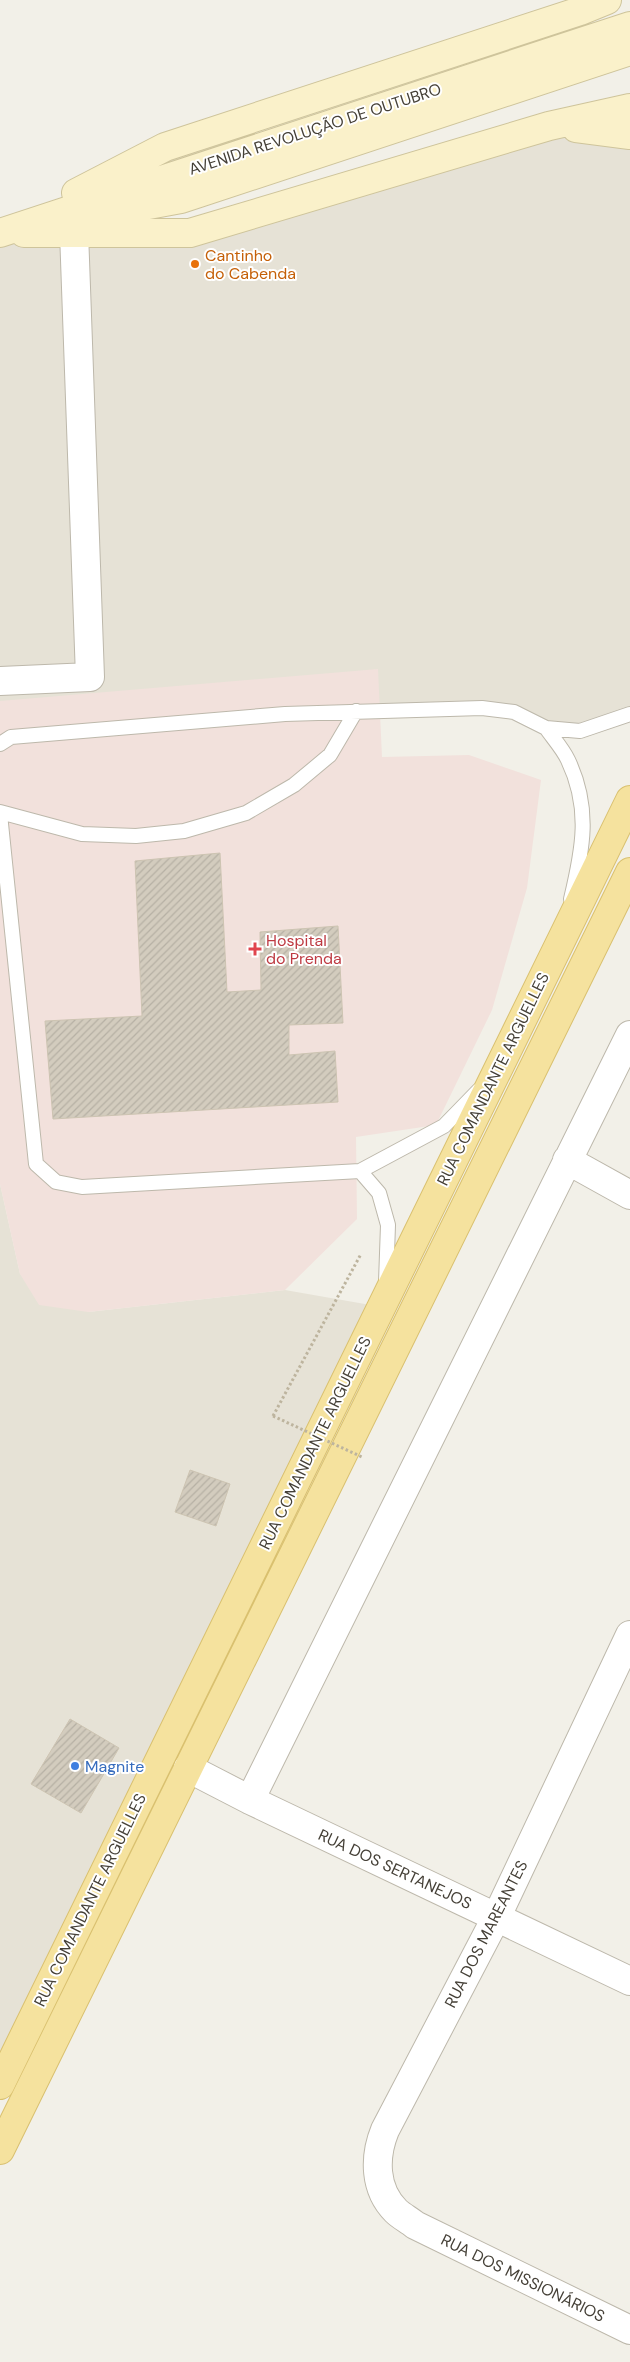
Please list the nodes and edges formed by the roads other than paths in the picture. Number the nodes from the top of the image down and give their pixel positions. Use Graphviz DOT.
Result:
graph roads {
  1 [pos="607,0"];
  2 [pos="630,26"];
  3 [pos="630,51"];
  4 [pos="630,108"];
  5 [pos="550,126"];
  6 [pos="630,135"];
  7 [pos="74,232"];
  8 [pos="0,233"];
  9 [pos="0,680"];
  10 [pos="356,711"];
  11 [pos="630,714"];
  12 [pos="546,728"];
  13 [pos="0,744"];
  14 [pos="630,800"];
  15 [pos="0,813"];
  16 [pos="630,872"];
  17 [pos="559,945"];
  18 [pos="630,1035"];
  19 [pos="508,1050"];
  20 [pos="567,1160"];
  21 [pos="360,1171"];
  22 [pos="630,1195"];
  23 [pos="382,1307"];
  24 [pos="630,1635"];
  25 [pos="188,1768"];
  26 [pos="250,1800"];
  27 [pos="497,1916"];
  28 [pos="630,1981"];
  29 [pos="0,2085"];
  30 [pos="0,2150"];
  31 [pos="415,2225"];
  32 [pos="630,2330"];
  1 -- 8 [label="main road, AVENIDA REVOLUÇÃO DE OUTUBRO"];
  2 -- 8 [label="main road, AVENIDA REVOLUÇÃO DE OUTUBRO"];
  3 -- 8 [label="main road, AVENIDA REVOLUÇÃO DE OUTUBRO"];
  4 -- 5 [label="main road"];
  5 -- 6 [label="main road"];
  5 -- 7 [label="main road"];
  7 -- 8 [label="main road"];
  7 -- 9 [label="street"];
  10 -- 12 [label="lane"];
  10 -- 13 [label="lane"];
  10 -- 15 [label="lane"];
  11 -- 12 [label="lane"];
  12 -- 17 [label="lane"];
  14 -- 17 [label="main road, RUA COMANDANTE ARGUELLES"];
  15 -- 21 [label="lane"];
  16 -- 25 [label="main road, RUA COMANDANTE ARGUELLES"];
  17 -- 19 [label="main road, RUA COMANDANTE ARGUELLES"];
  18 -- 20 [label="street"];
  19 -- 21 [label="lane"];
  19 -- 23 [label="main road, RUA COMANDANTE ARGUELLES"];
  20 -- 22 [label="street"];
  20 -- 26 [label="street"];
  21 -- 23 [label="lane"];
  23 -- 29 [label="main road, RUA COMANDANTE ARGUELLES"];
  24 -- 27 [label="street, RUA DOS MAREANTES"];
  25 -- 26 [label="street, RUA DOS SERTANEJOS"];
  25 -- 30 [label="main road, RUA COMANDANTE ARGUELLES"];
  26 -- 27 [label="street, RUA DOS SERTANEJOS"];
  27 -- 28 [label="street, RUA DOS SERTANEJOS"];
  27 -- 31 [label="street, RUA DOS MAREANTES"];
  31 -- 32 [label="street, RUA DOS MISSIONÁRIOS"];
}
